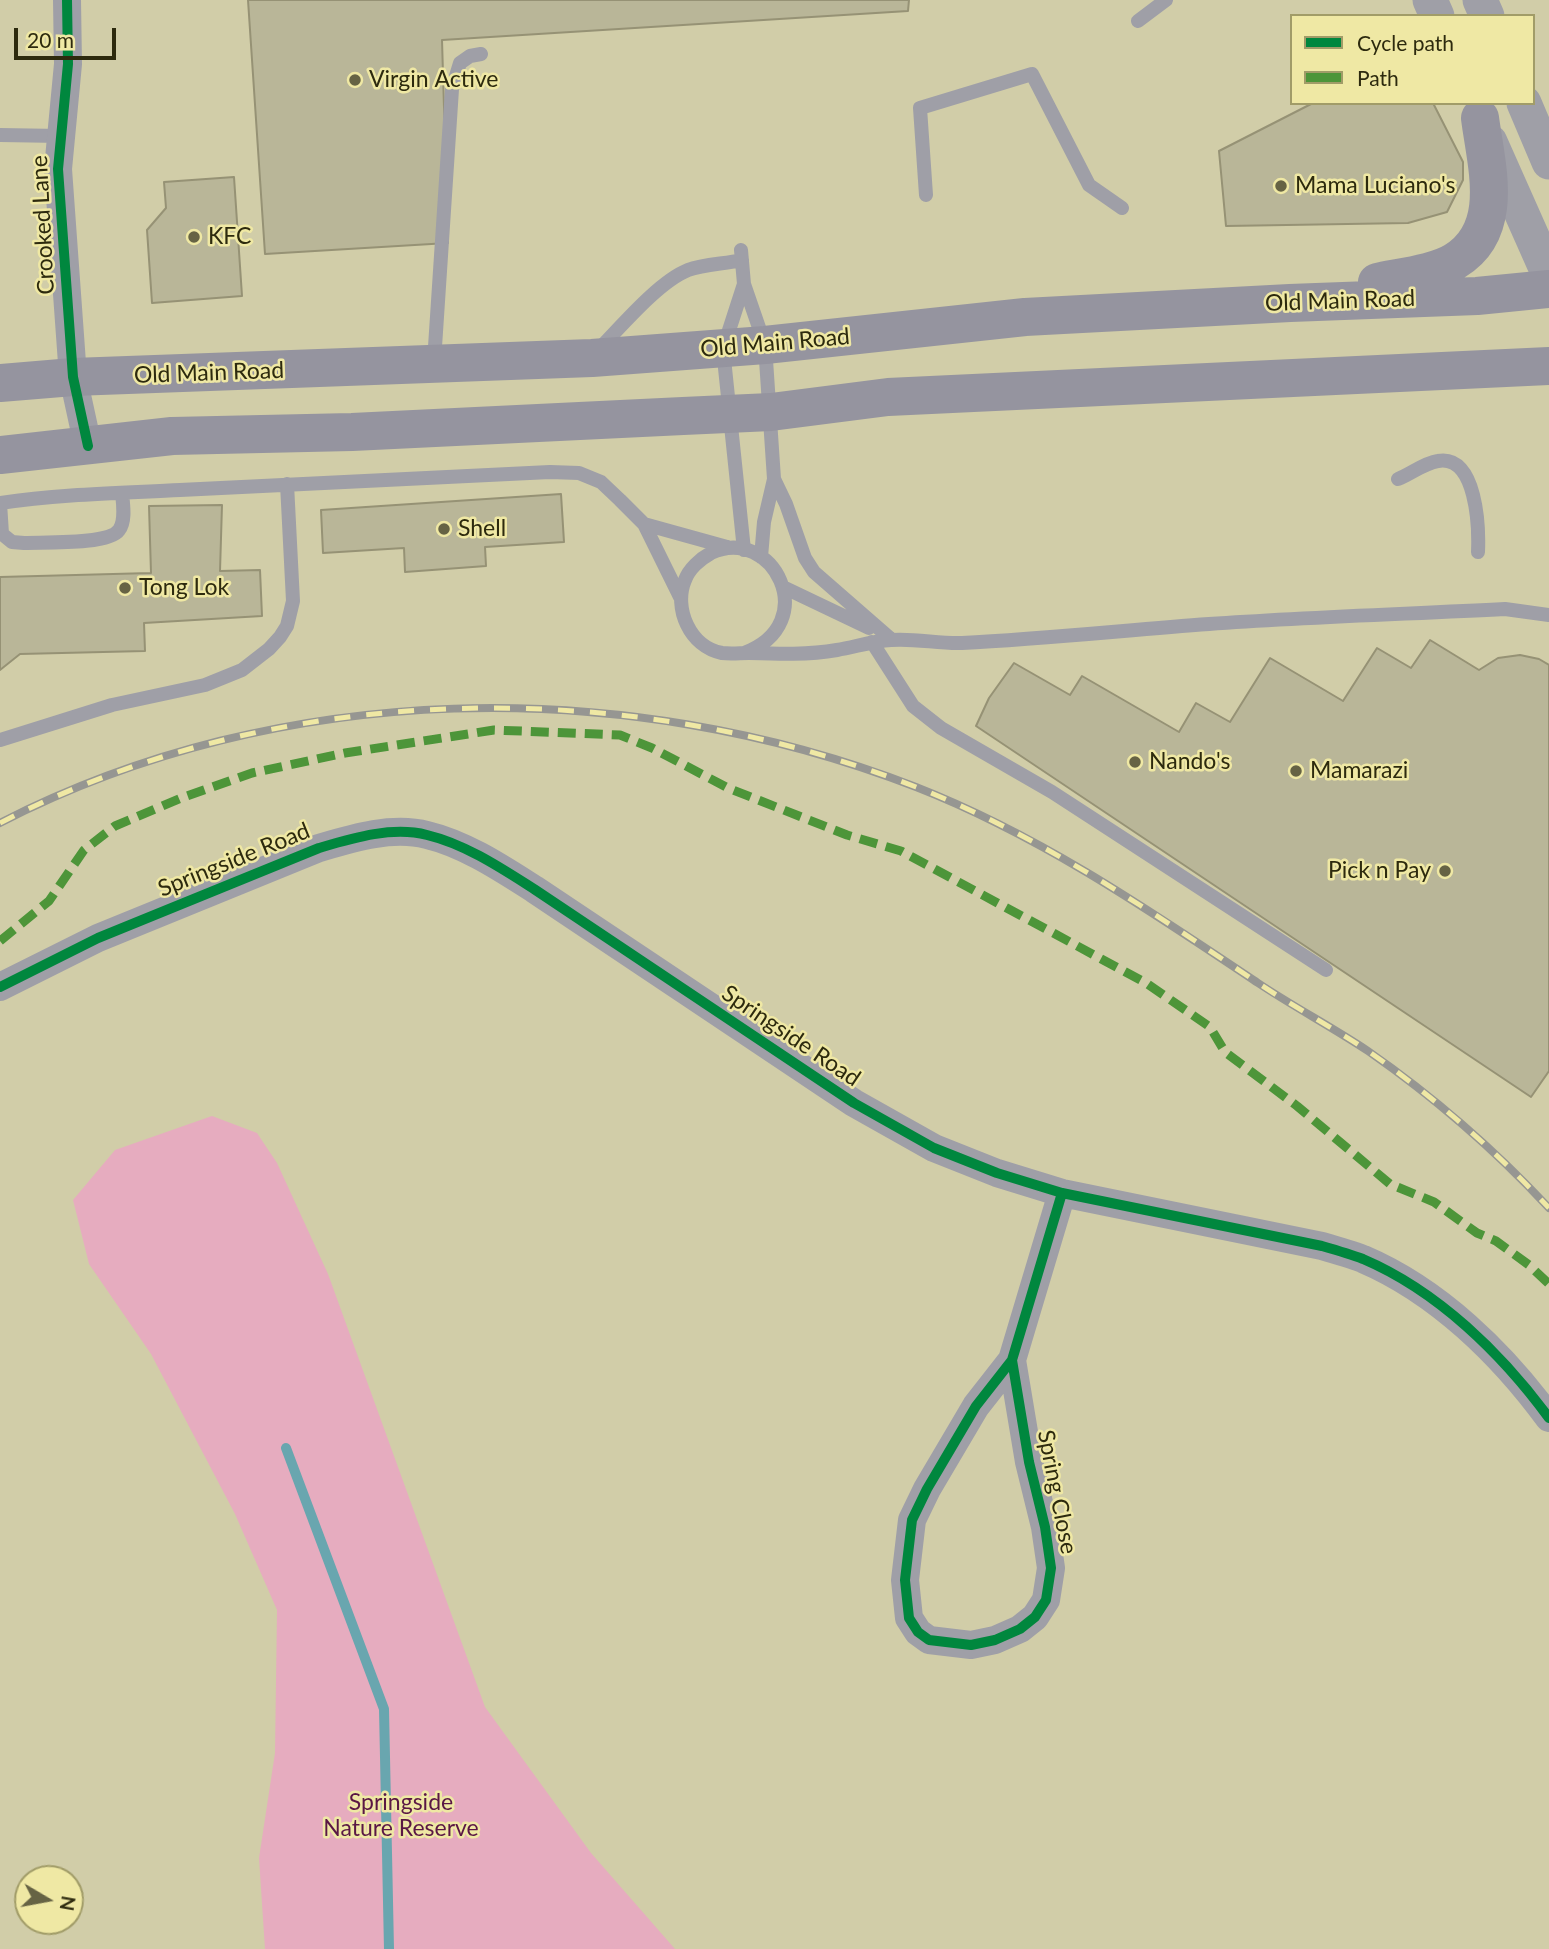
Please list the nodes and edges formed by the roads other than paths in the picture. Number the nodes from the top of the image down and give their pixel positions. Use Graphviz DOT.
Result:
graph roads {
  1 [pos="67,0"];
  2 [pos="1166,0"];
  3 [pos="1138,22"];
  4 [pos="481,54"];
  5 [pos="1525,105"];
  6 [pos="1477,110"];
  7 [pos="1,136"];
  8 [pos="61,136"];
  9 [pos="1549,162"];
  10 [pos="926,195"];
  11 [pos="1122,208"];
  12 [pos="1549,275"];
  13 [pos="744,284"];
  14 [pos="1549,289"];
  15 [pos="1290,303"];
  16 [pos="765,345"];
  17 [pos="723,349"];
  18 [pos="592,358"];
  19 [pos="434,362"];
  20 [pos="1549,366"];
  21 [pos="73,377"];
  22 [pos="0,383"];
  23 [pos="771,412"];
  24 [pos="732,415"];
  25 [pos="88,446"];
  26 [pos="0,455"];
  27 [pos="774,479"];
  28 [pos="1398,479"];
  29 [pos="287,484"];
  30 [pos="122,493"];
  31 [pos="0,503"];
  32 [pos="643,524"];
  33 [pos="737,549"];
  34 [pos="1478,552"];
  35 [pos="761,557"];
  36 [pos="783,587"];
  37 [pos="680,597"];
  38 [pos="1549,615"];
  39 [pos="892,639"];
  40 [pos="872,642"];
  41 [pos="744,653"];
  42 [pos="0,740"];
  43 [pos="1325,970"];
  44 [pos="0,987"];
  45 [pos="1062,1193"];
  46 [pos="1012,1360"];
  47 [pos="1549,1418"];
  1 -- 8 [label="street, Crooked Lane"];
  2 -- 3 [label="lane"];
  4 -- 19 [label="lane"];
  5 -- 9 [label="street"];
  6 -- 12 [label="street"];
  6 -- 15 [label="main road"];
  7 -- 8 [label="lane"];
  8 -- 21 [label="street, Crooked Lane"];
  10 -- 11 [label="lane"];
  13 -- 16 [label="lane"];
  13 -- 17 [label="lane"];
  13 -- 18 [label="lane"];
  14 -- 15 [label="main road, Old Main Road"];
  15 -- 16 [label="main road, Old Main Road"];
  16 -- 17 [label="main road, Old Main Road"];
  16 -- 23 [label="lane"];
  17 -- 18 [label="main road, Old Main Road"];
  17 -- 24 [label="lane"];
  18 -- 19 [label="main road, Old Main Road"];
  19 -- 21 [label="main road, Old Main Road"];
  20 -- 23 [label="main road"];
  21 -- 22 [label="main road, Old Main Road"];
  21 -- 25 [label="street, Crooked Lane"];
  23 -- 24 [label="main road"];
  23 -- 27 [label="lane"];
  24 -- 25 [label="main road"];
  24 -- 33 [label="lane"];
  25 -- 26 [label="main road"];
  27 -- 35 [label="lane"];
  27 -- 39 [label="lane"];
  28 -- 34 [label="lane"];
  29 -- 30 [label="lane"];
  29 -- 32 [label="lane"];
  29 -- 42 [label="lane"];
  30 -- 31 [label="lane"];
  30 -- 31 [label="lane"];
  32 -- 33 [label="lane"];
  32 -- 37 [label="lane"];
  33 -- 35 [label="lane"];
  33 -- 37 [label="lane"];
  35 -- 36 [label="lane"];
  36 -- 39 [label="lane"];
  36 -- 41 [label="lane"];
  37 -- 41 [label="lane"];
  38 -- 39 [label="lane"];
  39 -- 40 [label="lane"];
  40 -- 41 [label="lane"];
  40 -- 43 [label="lane"];
  44 -- 45 [label="street, Springside Road"];
  45 -- 46 [label="street, Spring Close"];
  45 -- 47 [label="street, Springside Road"];
  46 -- 46 [label="street, Spring Close"];
}
